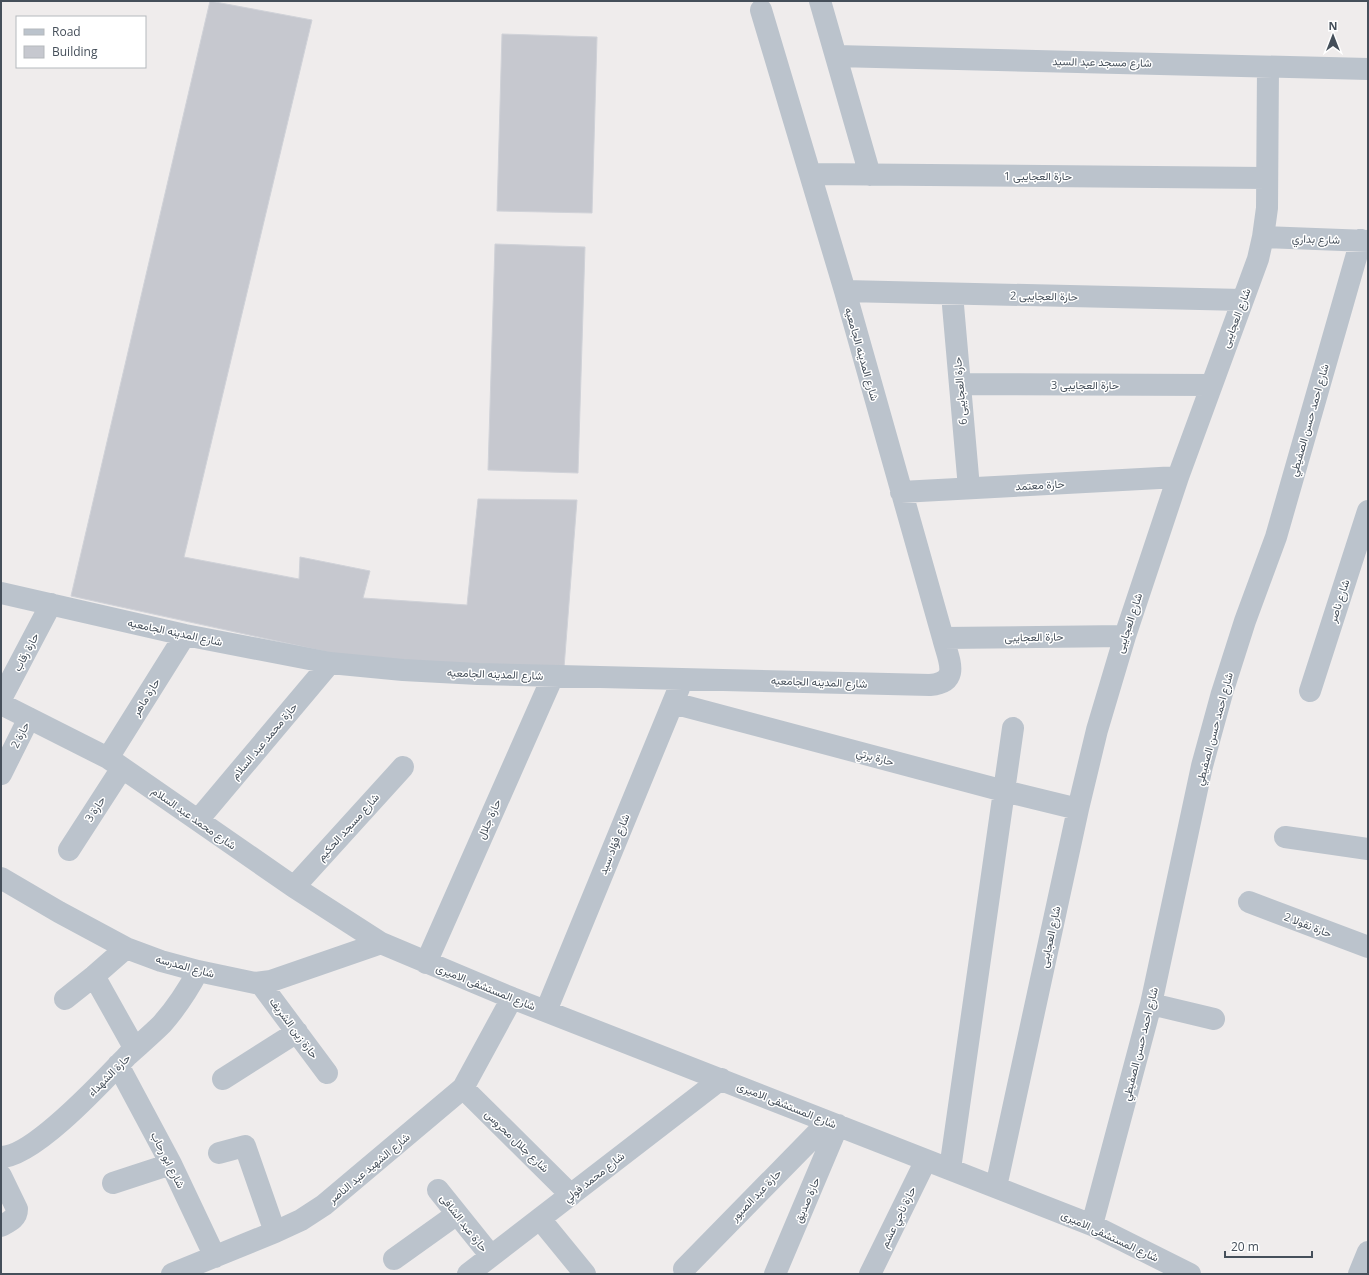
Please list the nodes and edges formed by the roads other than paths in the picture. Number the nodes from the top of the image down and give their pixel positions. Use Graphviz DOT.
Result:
graph roads {
  1 [pos="820,1"];
  2 [pos="761,10"];
  3 [pos="836,56"];
  4 [pos="1268,66"];
  5 [pos="1368,69"];
  6 [pos="810,174"];
  7 [pos="870,175"];
  8 [pos="1266,178"];
  9 [pos="1263,237"];
  10 [pos="1365,240"];
  11 [pos="845,291"];
  12 [pos="952,294"];
  13 [pos="1243,300"];
  14 [pos="960,384"];
  15 [pos="1211,385"];
  16 [pos="1178,477"];
  17 [pos="969,488"];
  18 [pos="901,492"];
  19 [pos="1368,511"];
  20 [pos="1,593"];
  21 [pos="51,604"];
  22 [pos="185,635"];
  23 [pos="1125,636"];
  24 [pos="943,638"];
  25 [pos="330,663"];
  26 [pos="553,676"];
  27 [pos="684,678"];
  28 [pos="1310,690"];
  29 [pos="1,699"];
  30 [pos="673,702"];
  31 [pos="1,704"];
  32 [pos="29,718"];
  33 [pos="1013,728"];
  34 [pos="115,763"];
  35 [pos="403,767"];
  36 [pos="1,774"];
  37 [pos="1004,791"];
  38 [pos="1078,809"];
  39 [pos="198,820"];
  40 [pos="1285,837"];
  41 [pos="1368,849"];
  42 [pos="69,850"];
  43 [pos="3,882"];
  44 [pos="294,887"];
  45 [pos="1249,902"];
  46 [pos="381,943"];
  47 [pos="1368,947"];
  48 [pos="126,948"];
  49 [pos="426,963"];
  50 [pos="198,971"];
  51 [pos="94,976"];
  52 [pos="260,983"];
  53 [pos="512,998"];
  54 [pos="65,999"];
  55 [pos="1151,1004"];
  56 [pos="546,1011"];
  57 [pos="1214,1019"];
  58 [pos="296,1032"];
  59 [pos="135,1049"];
  60 [pos="118,1065"];
  61 [pos="327,1073"];
  62 [pos="223,1079"];
  63 [pos="721,1079"];
  64 [pos="463,1088"];
  65 [pos="833,1124"];
  66 [pos="219,1153"];
  67 [pos="1,1157"];
  68 [pos="926,1160"];
  69 [pos="171,1164"];
  70 [pos="950,1169"];
  71 [pos="1,1176"];
  72 [pos="113,1184"];
  73 [pos="996,1187"];
  74 [pos="438,1190"];
  75 [pos="571,1194"];
  76 [pos="457,1214"];
  77 [pos="540,1218"];
  78 [pos="1092,1225"];
  79 [pos="1,1226"];
  80 [pos="276,1232"];
  81 [pos="1368,1252"];
  82 [pos="491,1256"];
  83 [pos="394,1259"];
  84 [pos="214,1263"];
  85 [pos="684,1269"];
  86 [pos="172,1274"];
  87 [pos="468,1274"];
  88 [pos="584,1274"];
  89 [pos="775,1274"];
  90 [pos="870,1274"];
  91 [pos="1190,1274"];
  92 [pos="1359,1274"];
  1 -- 3 [label="street"];
  2 -- 6 [label="street, شارع المدينه الجامعيه"];
  3 -- 4 [label="street, شارع مسجد عبد السيد"];
  3 -- 7 [label="street"];
  4 -- 5 [label="street, شارع مسجد عبد السيد"];
  4 -- 8 [label="street, شارع العجايبى"];
  6 -- 7 [label="street, حارة العجايبى 1"];
  6 -- 11 [label="street, شارع المدينه الجامعيه"];
  7 -- 8 [label="street, حارة العجايبى 1"];
  8 -- 9 [label="street, شارع العجايبى"];
  9 -- 10 [label="street, شارع بداري"];
  9 -- 13 [label="street, شارع العجايبى"];
  10 -- 55 [label="street, شارع احمد حسن الصفيطي"];
  11 -- 12 [label="street, حارة العجايبى 2"];
  11 -- 18 [label="street, شارع المدينه الجامعيه"];
  12 -- 13 [label="street, حارة العجايبى 2"];
  12 -- 14 [label="street, حارة العجايبى 6"];
  13 -- 15 [label="street, شارع العجايبى"];
  14 -- 15 [label="street, حارة العجايبى 3"];
  14 -- 17 [label="street, حارة العجايبى 6"];
  15 -- 16 [label="street, شارع العجايبى"];
  16 -- 17 [label="street, حارة معتمد"];
  16 -- 23 [label="street, شارع العجايبى"];
  17 -- 18 [label="street, حارة معتمد"];
  18 -- 24 [label="street, شارع المدينه الجامعيه"];
  19 -- 28 [label="street, شارع ناصر"];
  20 -- 21 [label="street, شارع المدينه الجامعيه"];
  21 -- 22 [label="street, شارع المدينه الجامعيه"];
  21 -- 29 [label="street, حارة رقاب"];
  22 -- 25 [label="street, شارع المدينه الجامعيه"];
  22 -- 34 [label="street, حارة ماهر"];
  23 -- 24 [label="street, حارة العجايبى"];
  23 -- 38 [label="street, شارع العجايبى"];
  24 -- 27 [label="street, شارع المدينه الجامعيه"];
  25 -- 26 [label="street, شارع المدينه الجامعيه"];
  25 -- 39 [label="street, حارة محمد عبد السلام"];
  26 -- 27 [label="street, شارع المدينه الجامعيه"];
  26 -- 49 [label="street, حارة جلال"];
  27 -- 30 [label="street, شارع فؤاد سيد"];
  30 -- 37 [label="street, حارة برتي"];
  30 -- 56 [label="street, شارع فؤاد سيد"];
  31 -- 32 [label="street, شارع محمد عبد السلام"];
  32 -- 34 [label="street, شارع محمد عبد السلام"];
  32 -- 36 [label="street, حارة 2"];
  33 -- 37 [label="street"];
  34 -- 39 [label="street, شارع محمد عبد السلام"];
  34 -- 42 [label="street, حارة 3"];
  35 -- 44 [label="street, شارع مسجد الحكيم"];
  37 -- 38 [label="street, حارة برتي"];
  37 -- 70 [label="street"];
  38 -- 73 [label="street, شارع العجايبى"];
  39 -- 44 [label="street, شارع محمد عبد السلام"];
  40 -- 41 [label="street"];
  43 -- 48 [label="street, شارع المدرسه"];
  44 -- 46 [label="street, شارع محمد عبد السلام"];
  45 -- 47 [label="street, حارة نقولا 2"];
  46 -- 49 [label="street, شارع المستشفى الاميرى"];
  46 -- 52 [label="street, شارع المدرسه"];
  48 -- 50 [label="street, شارع المدرسه"];
  48 -- 51 [label="street"];
  49 -- 53 [label="street, شارع المستشفى الاميرى"];
  50 -- 52 [label="street, شارع المدرسه"];
  50 -- 59 [label="street, حارة الشهداء"];
  51 -- 54 [label="street"];
  51 -- 59 [label="street"];
  52 -- 58 [label="street, حارة زين الشريف"];
  53 -- 56 [label="street, شارع المستشفى الاميرى"];
  53 -- 64 [label="street, شارع الشهيد عبد الناصر"];
  55 -- 57 [label="street"];
  55 -- 78 [label="street, شارع احمد حسن الصفيطي"];
  56 -- 63 [label="street, شارع المستشفى الاميرى"];
  58 -- 61 [label="street, حارة زين الشريف"];
  58 -- 62 [label="street"];
  59 -- 60 [label="street, حارة الشهداء"];
  60 -- 67 [label="street, حارة الشهداء"];
  60 -- 69 [label="street, شارع ابو رحاب"];
  63 -- 65 [label="street, شارع المستشفى الاميرى"];
  63 -- 75 [label="street, شارع محمد فولي"];
  64 -- 75 [label="street, شارع جلال محروس"];
  64 -- 80 [label="street, شارع الشهيد عبد الناصر"];
  65 -- 68 [label="street, شارع المستشفى الاميرى"];
  65 -- 85 [label="street, حارة عبد الصبور"];
  65 -- 89 [label="street, حارة صديق"];
  66 -- 80 [label="street"];
  68 -- 70 [label="street, شارع المستشفى الاميرى"];
  68 -- 90 [label="street, حارة ناجي عشم"];
  69 -- 72 [label="street"];
  69 -- 84 [label="street, شارع ابو رحاب"];
  70 -- 73 [label="street, شارع المستشفى الاميرى"];
  71 -- 79 [label="street"];
  73 -- 78 [label="street, شارع المستشفى الاميرى"];
  74 -- 76 [label="street, حارة عبد الشافى"];
  75 -- 77 [label="street, شارع محمد فولي"];
  76 -- 82 [label="street, حارة عبد الشافى"];
  76 -- 83 [label="street"];
  77 -- 82 [label="street, شارع محمد فولي"];
  77 -- 88 [label="street"];
  78 -- 91 [label="street, شارع المستشفى الاميرى"];
  80 -- 84 [label="street, شارع الشهيد عبد الناصر"];
  81 -- 92 [label="street"];
  82 -- 87 [label="street, شارع محمد فولي"];
  84 -- 86 [label="street, شارع الشهيد عبد الناصر"];
}
